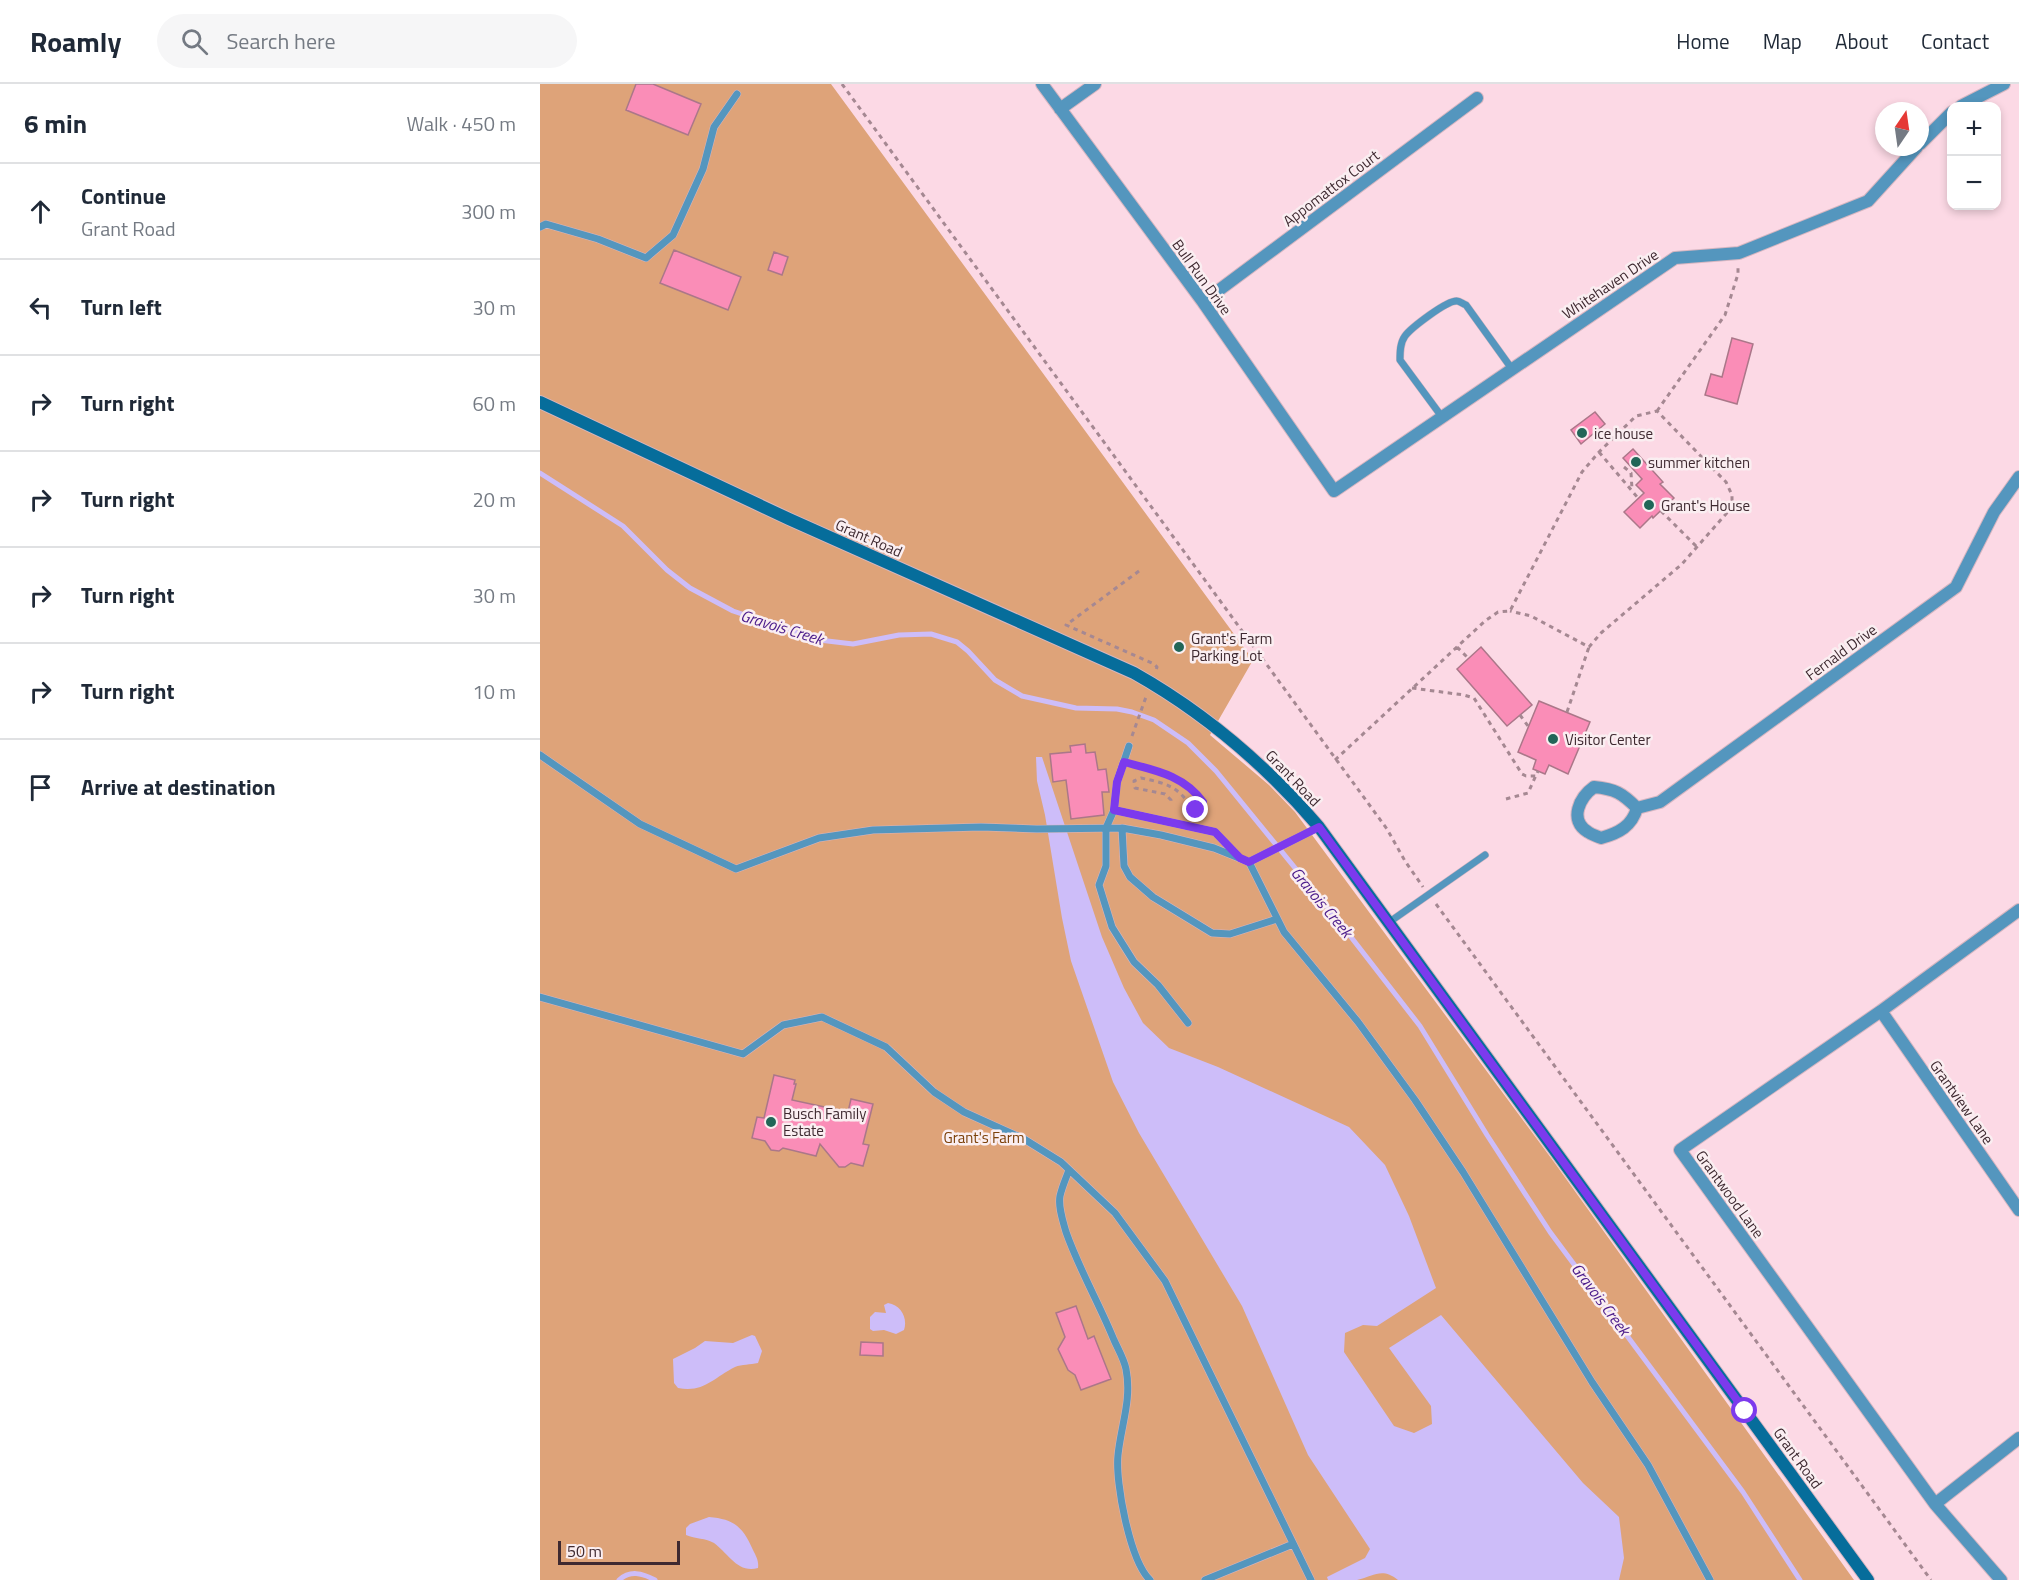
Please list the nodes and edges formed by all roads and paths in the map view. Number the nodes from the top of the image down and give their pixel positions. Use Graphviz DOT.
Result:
graph roads {
  1 [pos="842,84"];
  2 [pos="1042,84"];
  3 [pos="1095,84"];
  4 [pos="2004,84"];
  5 [pos="737,94"];
  6 [pos="1477,98"];
  7 [pos="1969,102"];
  8 [pos="1060,109"];
  9 [pos="1947,117"];
  10 [pos="1929,135"];
  11 [pos="1909,156"];
  12 [pos="540,227"];
  13 [pos="1739,253"];
  14 [pos="1203,302"];
  15 [pos="1512,369"];
  16 [pos="540,402"];
  17 [pos="1657,411"];
  18 [pos="1442,417"];
  19 [pos="1599,452"];
  20 [pos="1624,467"];
  21 [pos="2019,477"];
  22 [pos="1334,491"];
  23 [pos="1632,491"];
  24 [pos="1638,498"];
  25 [pos="1661,511"];
  26 [pos="1696,546"];
  27 [pos="1139,571"];
  28 [pos="1510,611"];
  29 [pos="1457,647"];
  30 [pos="1589,647"];
  31 [pos="1469,659"];
  32 [pos="1156,670"];
  33 [pos="1412,688"];
  34 [pos="1146,697"];
  35 [pos="1567,712"];
  36 [pos="1520,715"];
  37 [pos="1528,726"];
  38 [pos="1129,746"];
  39 [pos="540,755"];
  40 [pos="1335,760"];
  41 [pos="1124,762"];
  42 [pos="1506,799"];
  43 [pos="1171,802"];
  44 [pos="1637,808"];
  45 [pos="1114,810"];
  46 [pos="1319,827"];
  47 [pos="1106,828"];
  48 [pos="1122,828"];
  49 [pos="1485,855"];
  50 [pos="1240,858"];
  51 [pos="1249,862"];
  52 [pos="1423,887"];
  53 [pos="1437,907"];
  54 [pos="2019,910"];
  55 [pos="1277,919"];
  56 [pos="1388,923"];
  57 [pos="540,997"];
  58 [pos="1881,1011"];
  59 [pos="1188,1023"];
  60 [pos="1069,1170"];
  61 [pos="2019,1210"];
  62 [pos="2019,1438"];
  63 [pos="1935,1504"];
  64 [pos="1293,1544"];
  65 [pos="1150,1580"];
  66 [pos="1205,1580"];
  67 [pos="1311,1580"];
  68 [pos="1710,1580"];
  69 [pos="1868,1580"];
  70 [pos="1931,1580"];
  71 [pos="2001,1580"];
  1 -- 40 [label="path"];
  2 -- 8 [label="street, Bull Run Drive"];
  3 -- 8 [label="street"];
  4 -- 7 [label="street"];
  5 -- 12 [label="lane"];
  6 -- 14 [label="street, Appomattox Court"];
  8 -- 14 [label="street, Bull Run Drive"];
  9 -- 10 [label="street"];
  11 -- 13 [label="street, Whitehaven Drive"];
  13 -- 15 [label="street, Whitehaven Drive"];
  13 -- 17 [label="path"];
  14 -- 22 [label="street, Bull Run Drive"];
  15 -- 18 [label="street, Whitehaven Drive"];
  15 -- 18 [label="lane"];
  16 -- 46 [label="street, Grant Road"];
  17 -- 19 [label="path"];
  17 -- 26 [label="path"];
  18 -- 22 [label="street, Whitehaven Drive"];
  19 -- 23 [label="path"];
  19 -- 28 [label="path"];
  20 -- 23 [label="path"];
  21 -- 44 [label="street, Fernald Drive"];
  23 -- 24 [label="path"];
  25 -- 26 [label="path"];
  26 -- 30 [label="path"];
  27 -- 32 [label="path"];
  28 -- 29 [label="path"];
  28 -- 30 [label="path"];
  29 -- 31 [label="path"];
  29 -- 33 [label="path"];
  30 -- 35 [label="path"];
  33 -- 40 [label="path"];
  33 -- 42 [label="path"];
  34 -- 38 [label="path"];
  36 -- 37 [label="path"];
  38 -- 41 [label="lane"];
  39 -- 47 [label="lane"];
  40 -- 52 [label="path"];
  41 -- 43 [label="path"];
  41 -- 45 [label="lane"];
  44 -- 44 [label="street"];
  45 -- 47 [label="lane"];
  45 -- 50 [label="lane"];
  46 -- 51 [label="lane"];
  46 -- 56 [label="street, Grant Road"];
  47 -- 48 [label="lane"];
  47 -- 59 [label="lane"];
  48 -- 50 [label="lane"];
  48 -- 55 [label="lane"];
  49 -- 56 [label="lane"];
  50 -- 51 [label="lane"];
  51 -- 55 [label="lane"];
  53 -- 70 [label="path"];
  54 -- 58 [label="street, Grantwood Lane"];
  55 -- 68 [label="lane"];
  56 -- 69 [label="street, Grant Road"];
  57 -- 60 [label="lane"];
  58 -- 61 [label="street, Grantview Lane"];
  58 -- 63 [label="street, Grantwood Lane"];
  60 -- 64 [label="lane"];
  60 -- 65 [label="lane"];
  62 -- 63 [label="street"];
  63 -- 71 [label="street, Grantwood Lane"];
  64 -- 66 [label="lane"];
  64 -- 67 [label="lane"];
}
